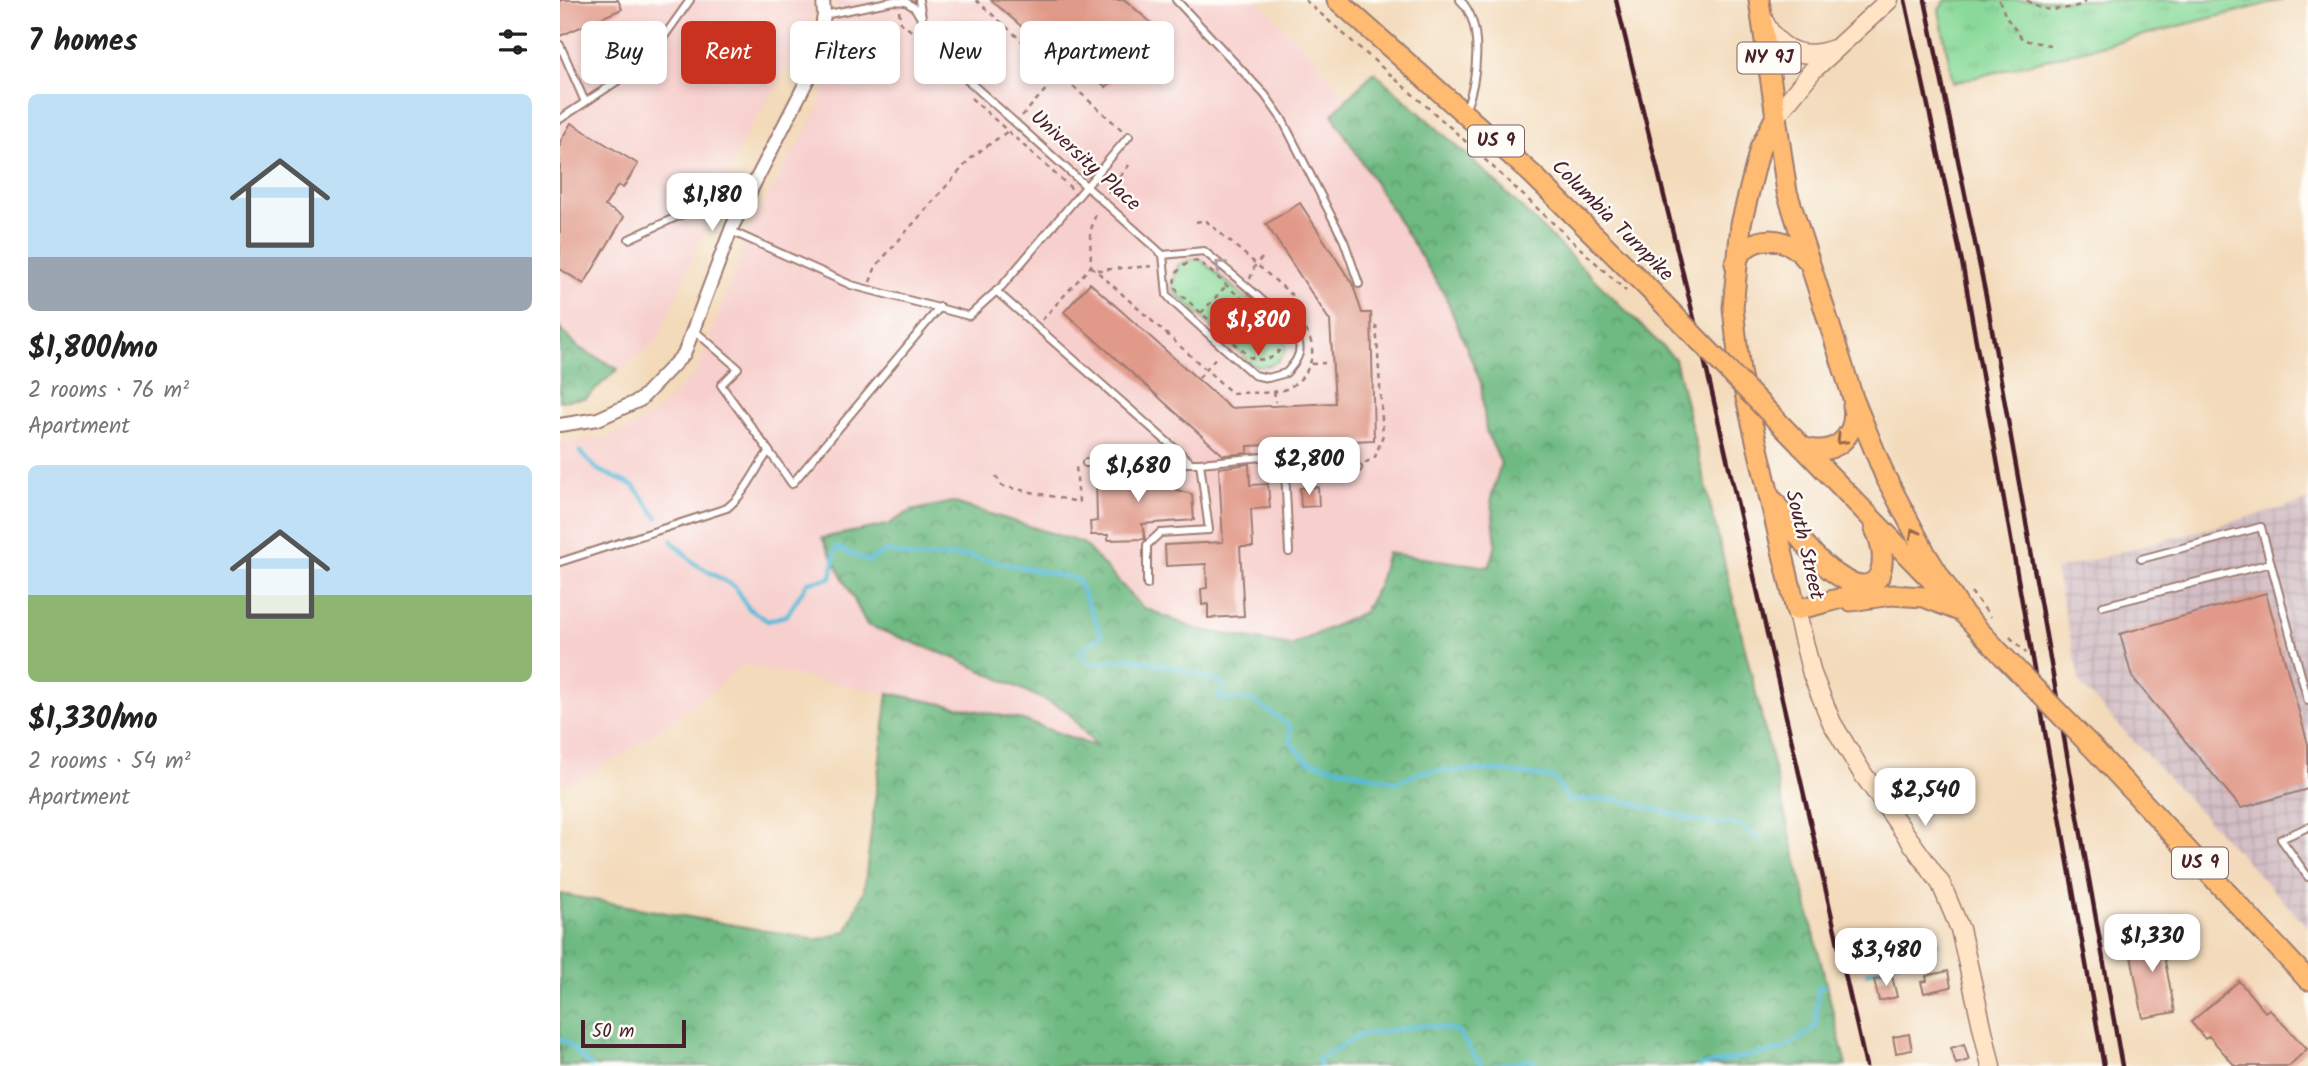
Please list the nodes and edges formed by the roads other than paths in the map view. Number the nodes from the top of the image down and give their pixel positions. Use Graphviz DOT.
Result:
graph roads {
  1 [pos="690,0"];
  2 [pos="823,0"];
  3 [pos="919,0"];
  4 [pos="1176,0"];
  5 [pos="1337,0"];
  6 [pos="1460,0"];
  7 [pos="905,1"];
  8 [pos="1886,3"];
  9 [pos="1761,9"];
  10 [pos="824,15"];
  11 [pos="923,21"];
  12 [pos="924,21"];
  13 [pos="1846,42"];
  14 [pos="560,45"];
  15 [pos="972,84"];
  16 [pos="585,102"];
  17 [pos="1464,113"];
  18 [pos="1776,116"];
  19 [pos="560,120"];
  20 [pos="1129,136"];
  21 [pos="756,180"];
  22 [pos="1085,185"];
  23 [pos="730,231"];
  24 [pos="629,239"];
  25 [pos="1163,255"];
  26 [pos="1734,266"];
  27 [pos="1810,266"];
  28 [pos="1359,284"];
  29 [pos="996,291"];
  30 [pos="940,307"];
  31 [pos="695,331"];
  32 [pos="1853,398"];
  33 [pos="560,425"];
  34 [pos="1800,445"];
  35 [pos="769,451"];
  36 [pos="1189,461"];
  37 [pos="1086,463"];
  38 [pos="1200,463"];
  39 [pos="1359,468"];
  40 [pos="1285,469"];
  41 [pos="1766,486"];
  42 [pos="1868,516"];
  43 [pos="1289,552"];
  44 [pos="2141,559"];
  45 [pos="560,562"];
  46 [pos="2271,563"];
  47 [pos="1879,577"];
  48 [pos="1147,585"];
  49 [pos="1839,601"];
  50 [pos="2103,606"];
  51 [pos="1796,610"];
  52 [pos="1962,612"];
  53 [pos="2308,702"];
  54 [pos="2308,827"];
  55 [pos="2308,877"];
  56 [pos="2308,980"];
  57 [pos="1991,1066"];
  1 -- 16 [label="lane"];
  2 -- 10 [label="street"];
  3 -- 12 [label="lane"];
  4 -- 28 [label="lane"];
  5 -- 17 [label="main road, Columbia Turnpike / US 9"];
  6 -- 17 [label="lane"];
  7 -- 10 [label="lane, University Place"];
  7 -- 11 [label="lane, University Place"];
  8 -- 13 [label="street"];
  9 -- 13 [label="street"];
  9 -- 18 [label="main road, NY 9J"];
  10 -- 21 [label="street"];
  13 -- 18 [label="street"];
  14 -- 16 [label="lane"];
  15 -- 22 [label="lane, University Place"];
  16 -- 19 [label="lane"];
  17 -- 34 [label="main road, Columbia Turnpike / US 9, bridge"];
  18 -- 26 [label="main road, South Street"];
  18 -- 27 [label="main road"];
  20 -- 22 [label="lane"];
  21 -- 23 [label="street"];
  21 -- 24 [label="lane"];
  22 -- 25 [label="lane, University Place"];
  22 -- 29 [label="lane"];
  23 -- 30 [label="lane"];
  23 -- 31 [label="street"];
  25 -- 25 [label="lane, one-way"];
  26 -- 27 [label="main road"];
  26 -- 41 [label="main road, South Street"];
  27 -- 32 [label="main road"];
  29 -- 30 [label="lane"];
  29 -- 36 [label="lane"];
  30 -- 35 [label="lane"];
  31 -- 33 [label="street"];
  31 -- 35 [label="lane"];
  32 -- 34 [label="main road, one-way"];
  52 -- 32 [label="main road, one-way"];
  34 -- 42 [label="main road, US 9"];
  35 -- 45 [label="lane"];
  36 -- 37 [label="lane"];
  36 -- 38 [label="lane"];
  38 -- 40 [label="lane"];
  38 -- 48 [label="lane"];
  39 -- 40 [label="lane"];
  40 -- 43 [label="lane"];
  41 -- 47 [label="main road"];
  41 -- 51 [label="main road, South Street"];
  42 -- 47 [label="main road"];
  42 -- 52 [label="main road, US 9"];
  44 -- 46 [label="lane"];
  46 -- 50 [label="lane"];
  46 -- 53 [label="lane"];
  47 -- 49 [label="main road"];
  49 -- 51 [label="main road"];
  49 -- 52 [label="main road"];
  51 -- 57 [label="street, South Street"];
  52 -- 56 [label="main road, US 9, bridge"];
  54 -- 55 [label="lane"];
}
